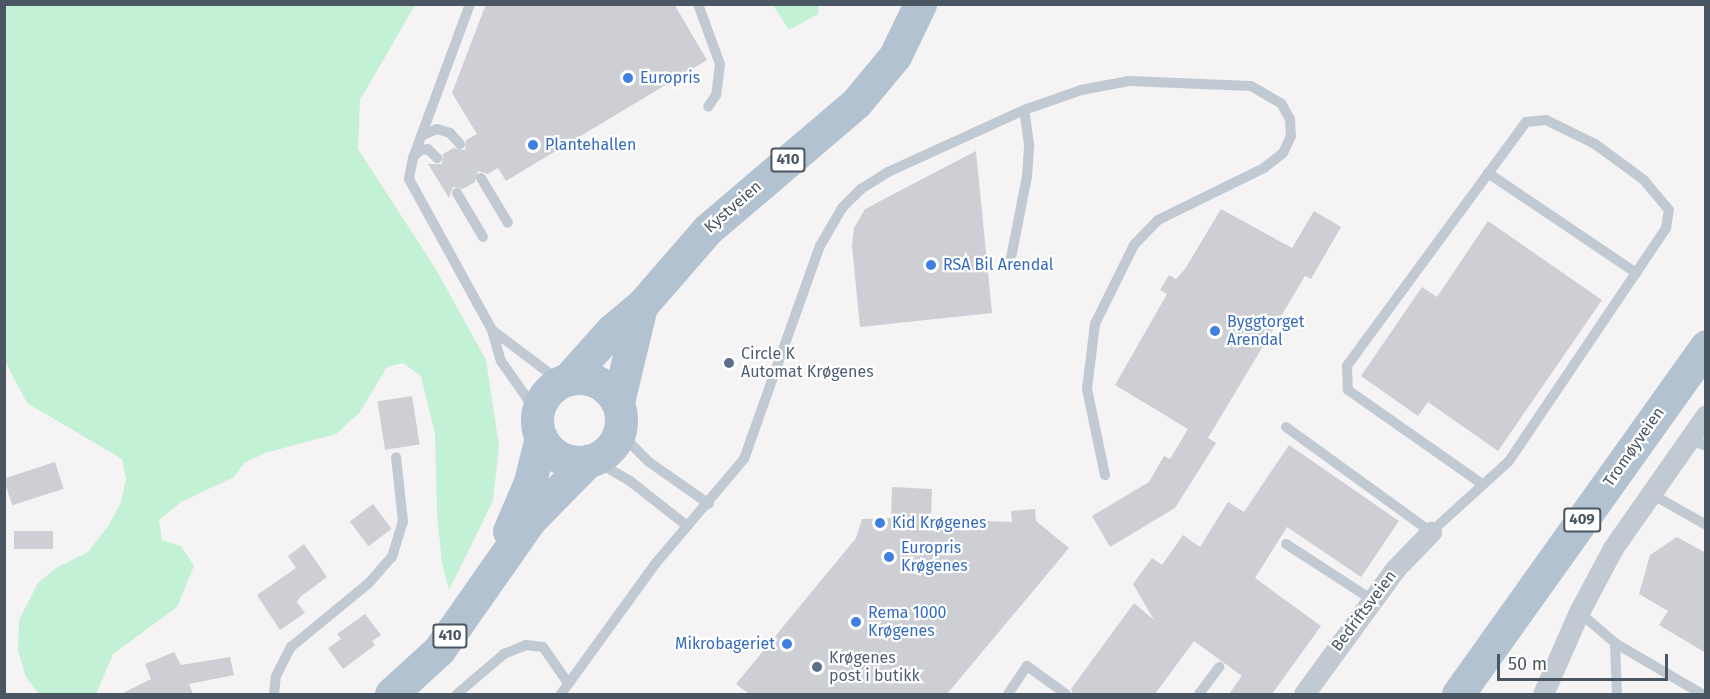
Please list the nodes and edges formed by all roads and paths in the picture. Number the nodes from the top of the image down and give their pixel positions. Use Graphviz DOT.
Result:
graph roads {
  1 [pos="470,4"];
  2 [pos="698,4"];
  3 [pos="920,4"];
  4 [pos="708,107"];
  5 [pos="1024,110"];
  6 [pos="421,136"];
  7 [pos="460,144"];
  8 [pos="413,158"];
  9 [pos="437,158"];
  10 [pos="1488,173"];
  11 [pos="481,178"];
  12 [pos="457,193"];
  13 [pos="508,223"];
  14 [pos="483,237"];
  15 [pos="1010,264"];
  16 [pos="1636,273"];
  17 [pos="641,306"];
  18 [pos="492,330"];
  19 [pos="1706,346"];
  20 [pos="565,380"];
  21 [pos="1706,415"];
  22 [pos="619,418"];
  23 [pos="1286,427"];
  24 [pos="539,429"];
  25 [pos="1697,442"];
  26 [pos="396,457"];
  27 [pos="591,460"];
  28 [pos="1106,475"];
  29 [pos="1482,484"];
  30 [pos="1650,493"];
  31 [pos="709,504"];
  32 [pos="686,525"];
  33 [pos="1706,525"];
  34 [pos="1431,532"];
  35 [pos="1286,544"];
  36 [pos="496,567"];
  37 [pos="1371,599"];
  38 [pos="1579,612"];
  39 [pos="1615,643"];
  40 [pos="1220,667"];
  41 [pos="568,683"];
  42 [pos="1686,690"];
  43 [pos="274,694"];
  44 [pos="391,694"];
  45 [pos="457,694"];
  46 [pos="561,694"];
  47 [pos="1008,694"];
  48 [pos="1066,694"];
  49 [pos="1199,694"];
  50 [pos="1304,694"];
  51 [pos="1458,694"];
  52 [pos="1543,694"];
  53 [pos="1617,694"];
  54 [pos="1702,694"];
  1 -- 6 [label="lane"];
  2 -- 4 [label="lane"];
  3 -- 17 [label="main road, Kystveien / 410"];
  5 -- 15 [label="lane"];
  5 -- 28 [label="lane"];
  5 -- 31 [label="lane"];
  6 -- 7 [label="lane"];
  6 -- 8 [label="lane"];
  8 -- 9 [label="lane"];
  8 -- 18 [label="lane"];
  10 -- 16 [label="lane"];
  10 -- 16 [label="lane"];
  10 -- 29 [label="lane"];
  11 -- 13 [label="lane"];
  12 -- 14 [label="lane"];
  16 -- 29 [label="lane"];
  17 -- 20 [label="main road, Kystveien / 410"];
  17 -- 22 [label="main road, Kystveien / 410"];
  18 -- 20 [label="lane"];
  18 -- 24 [label="lane"];
  19 -- 51 [label="main road, Tromøyveien / 409"];
  20 -- 22 [label="main road"];
  20 -- 24 [label="main road, 410"];
  21 -- 25 [label="street"];
  22 -- 27 [label="main road, 410"];
  22 -- 31 [label="lane"];
  23 -- 34 [label="lane"];
  24 -- 27 [label="main road"];
  24 -- 36 [label="main road, 410"];
  25 -- 30 [label="street"];
  26 -- 43 [label="lane"];
  27 -- 32 [label="lane"];
  27 -- 36 [label="main road, 410"];
  29 -- 34 [label="lane"];
  30 -- 33 [label="lane"];
  30 -- 38 [label="street"];
  31 -- 32 [label="lane"];
  32 -- 41 [label="lane"];
  34 -- 37 [label="street, Bedriftsveien"];
  35 -- 37 [label="lane"];
  36 -- 44 [label="main road, 410"];
  37 -- 50 [label="street, Bedriftsveien"];
  38 -- 39 [label="lane"];
  38 -- 52 [label="street"];
  39 -- 42 [label="lane"];
  39 -- 53 [label="lane"];
  40 -- 49 [label="lane"];
  41 -- 45 [label="lane"];
  41 -- 46 [label="lane"];
  42 -- 54 [label="lane"];
  47 -- 48 [label="lane"];
}
